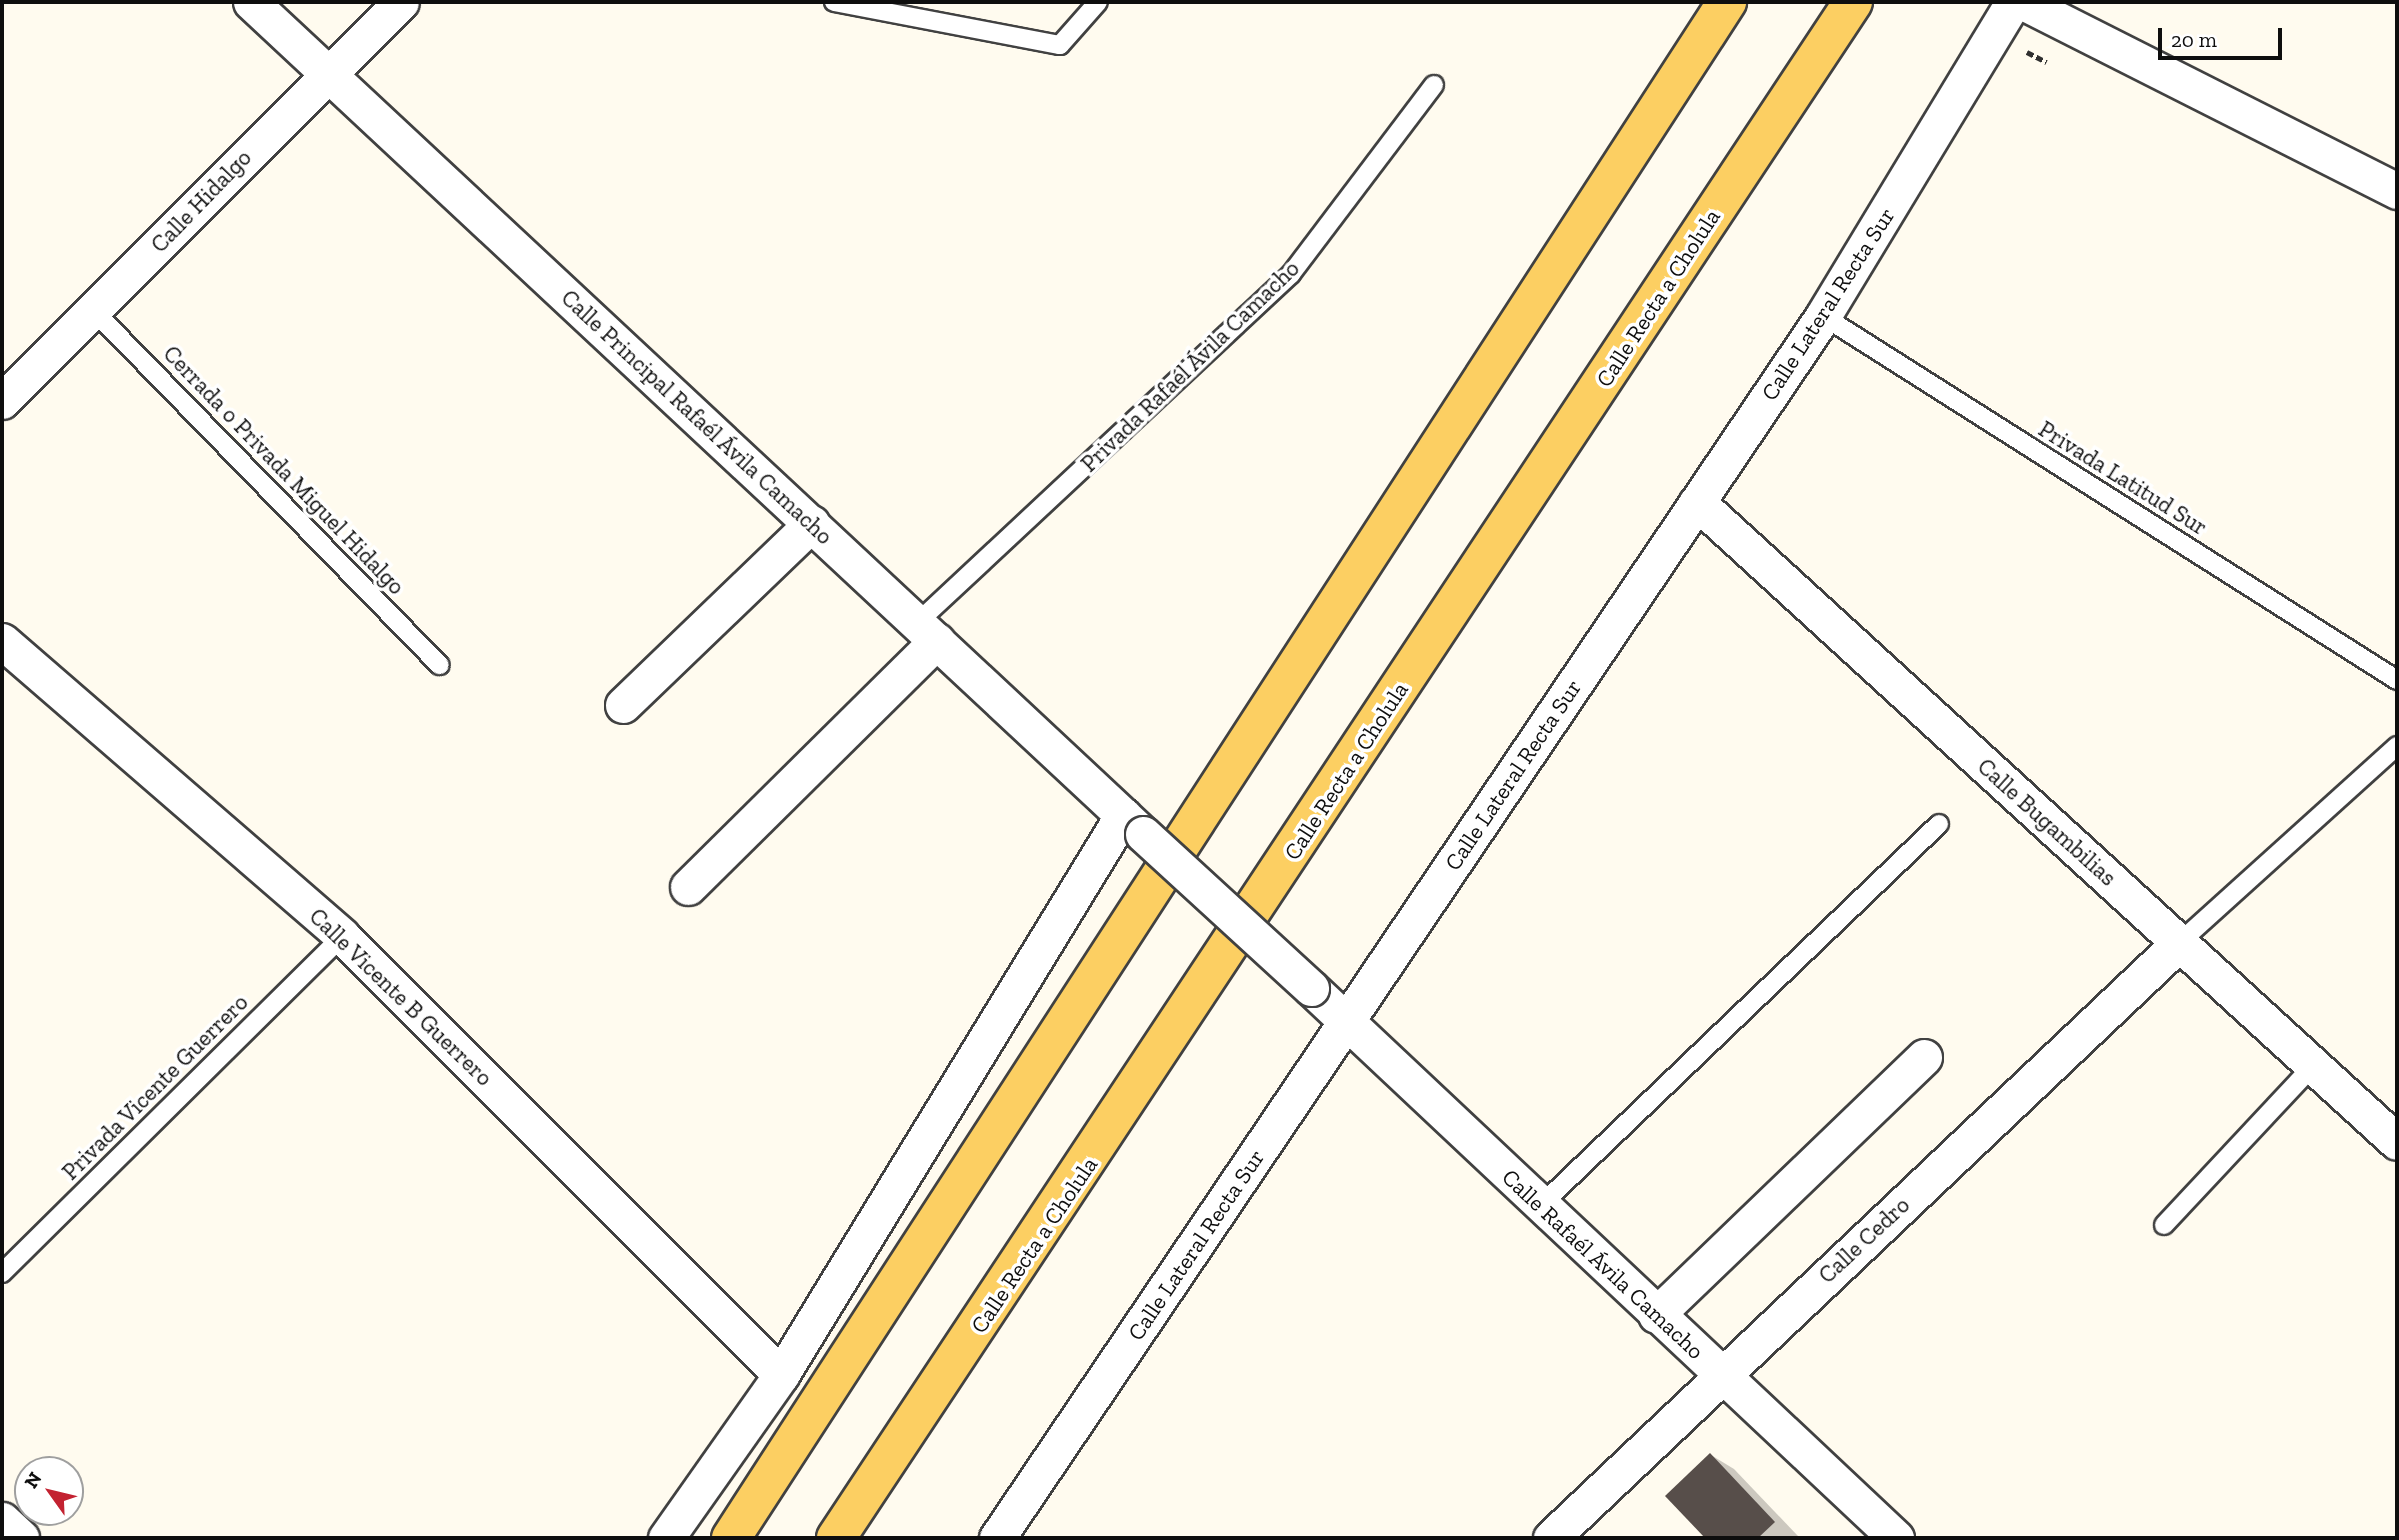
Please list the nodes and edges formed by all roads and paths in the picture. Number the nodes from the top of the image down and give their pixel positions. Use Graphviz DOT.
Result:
graph roads {
  1 [pos="251,2"];
  2 [pos="401,2"];
  3 [pos="834,2"];
  4 [pos="1098,2"];
  5 [pos="1727,2"];
  6 [pos="1853,2"];
  7 [pos="2013,2"];
  8 [pos="2023,2"];
  9 [pos="324,75"];
  10 [pos="1434,85"];
  11 [pos="2397,191"];
  12 [pos="94,310"];
  13 [pos="1823,316"];
  14 [pos="2,401"];
  15 [pos="1697,502"];
  16 [pos="812,523"];
  17 [pos="927,632"];
  18 [pos="2,641"];
  19 [pos="440,665"];
  20 [pos="2397,680"];
  21 [pos="623,705"];
  22 [pos="2397,746"];
  23 [pos="1939,824"];
  24 [pos="1133,825"];
  25 [pos="688,887"];
  26 [pos="342,936"];
  27 [pos="2179,943"];
  28 [pos="1311,988"];
  29 [pos="1348,1021"];
  30 [pos="1924,1057"];
  31 [pos="2314,1066"];
  32 [pos="2397,1142"];
  33 [pos="1541,1205"];
  34 [pos="2164,1225"];
  35 [pos="2,1273"];
  36 [pos="1656,1315"];
  37 [pos="781,1375"];
  38 [pos="1720,1375"];
  39 [pos="2,1520"];
  40 [pos="21,1538"];
  41 [pos="666,1538"];
  42 [pos="731,1538"];
  43 [pos="836,1538"];
  44 [pos="998,1538"];
  45 [pos="1551,1538"];
  46 [pos="1896,1538"];
  1 -- 9 [label="street, Calle Principal Rafaél Ávila Camacho"];
  2 -- 9 [label="street, Calle Hidalgo"];
  3 -- 4 [label="lane"];
  5 -- 42 [label="main road"];
  6 -- 43 [label="main road, Calle Recta a Cholula"];
  7 -- 13 [label="street, Calle Lateral Recta Sur"];
  8 -- 11 [label="street"];
  9 -- 12 [label="street, Calle Hidalgo"];
  9 -- 16 [label="street, Calle Principal Rafaél Ávila Camacho"];
  10 -- 17 [label="lane, Privada Rafaél Ávila Camacho"];
  12 -- 14 [label="street, Calle Hidalgo"];
  12 -- 19 [label="lane, Cerrada o Privada Miguel Hidalgo"];
  13 -- 15 [label="street, Calle Lateral Recta Sur"];
  13 -- 20 [label="lane, Privada Latitud Sur"];
  15 -- 27 [label="street, Calle Bugambilias"];
  15 -- 29 [label="street, Calle Lateral Recta Sur"];
  16 -- 17 [label="street, Calle Principal Rafaél Ávila Camacho"];
  16 -- 21 [label="street"];
  17 -- 24 [label="street, Calle Principal Rafaél Ávila Camacho"];
  17 -- 25 [label="street, Privada Rafaél Ávila Camacho"];
  18 -- 26 [label="street, Calle Vicente B Guerrero"];
  22 -- 27 [label="lane"];
  23 -- 33 [label="lane"];
  24 -- 28 [label="street, Calle Principal Rafaél Ávila Camacho, bridge"];
  24 -- 37 [label="street"];
  26 -- 35 [label="lane, Privada Vicente Guerrero"];
  26 -- 37 [label="street, Calle Vicente B Guerrero"];
  27 -- 31 [label="street, Calle Bugambilias"];
  27 -- 38 [label="street, Calle Cedro"];
  28 -- 29 [label="street, Calle Rafaél Ávila Camacho"];
  29 -- 33 [label="street, Calle Rafaél Ávila Camacho"];
  29 -- 44 [label="street, Calle Lateral Recta Sur"];
  30 -- 36 [label="street"];
  31 -- 32 [label="street, Calle Bugambilias"];
  31 -- 34 [label="lane"];
  33 -- 36 [label="street, Calle Rafaél Ávila Camacho"];
  36 -- 38 [label="street, Calle Rafaél Ávila Camacho"];
  37 -- 41 [label="street"];
  38 -- 45 [label="street, Calle Cedro"];
  38 -- 46 [label="street, Calle Rafaél Ávila Camacho"];
  39 -- 40 [label="street"];
}
